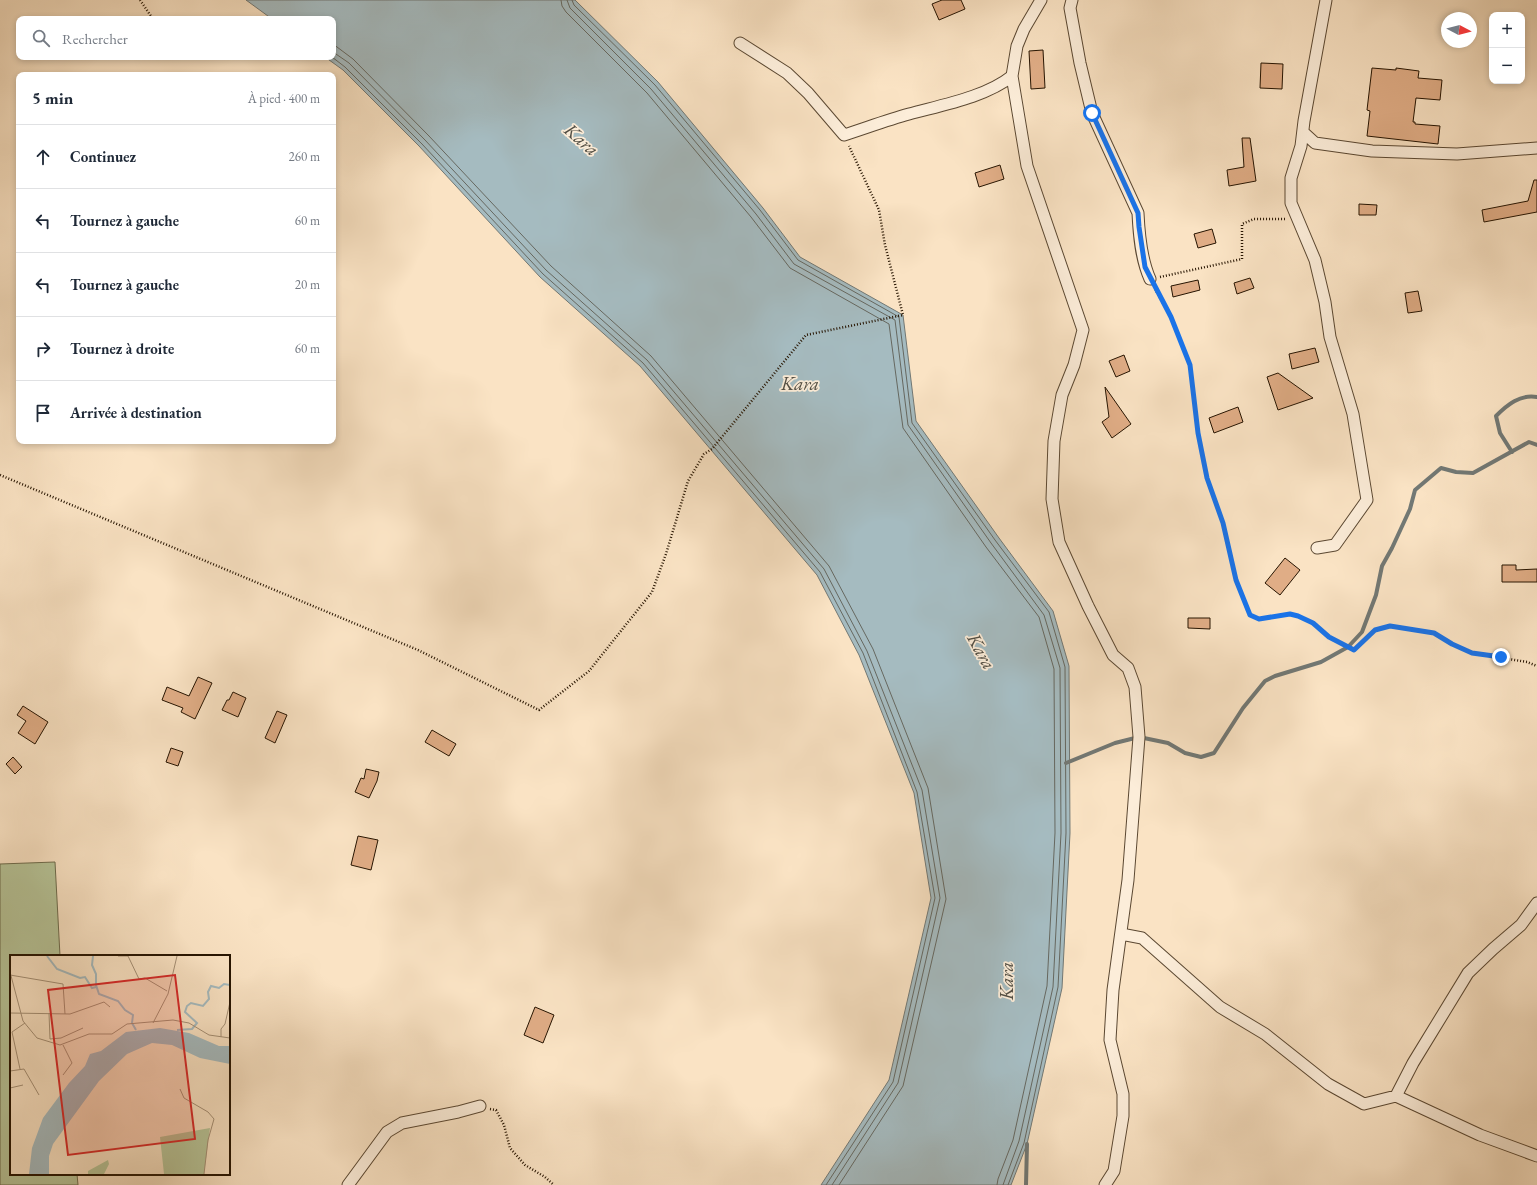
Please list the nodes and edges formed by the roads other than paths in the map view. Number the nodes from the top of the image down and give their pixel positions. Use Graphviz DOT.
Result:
graph roads {
  1 [pos="1041,0"];
  2 [pos="1072,0"];
  3 [pos="1326,0"];
  4 [pos="740,43"];
  5 [pos="1012,76"];
  6 [pos="1303,132"];
  7 [pos="1537,148"];
  8 [pos="1150,279"];
  9 [pos="1317,548"];
  10 [pos="1537,903"];
  11 [pos="1121,934"];
  12 [pos="1396,1096"];
  13 [pos="480,1106"];
  14 [pos="1537,1156"];
  15 [pos="348,1185"];
  16 [pos="1105,1185"];
  1 -- 5 [label="street"];
  2 -- 8 [label="street"];
  3 -- 6 [label="street"];
  4 -- 5 [label="street"];
  5 -- 11 [label="street"];
  6 -- 7 [label="street"];
  6 -- 9 [label="street"];
  10 -- 12 [label="street"];
  11 -- 12 [label="street"];
  11 -- 16 [label="street"];
  12 -- 14 [label="street"];
  13 -- 15 [label="street"];
}
